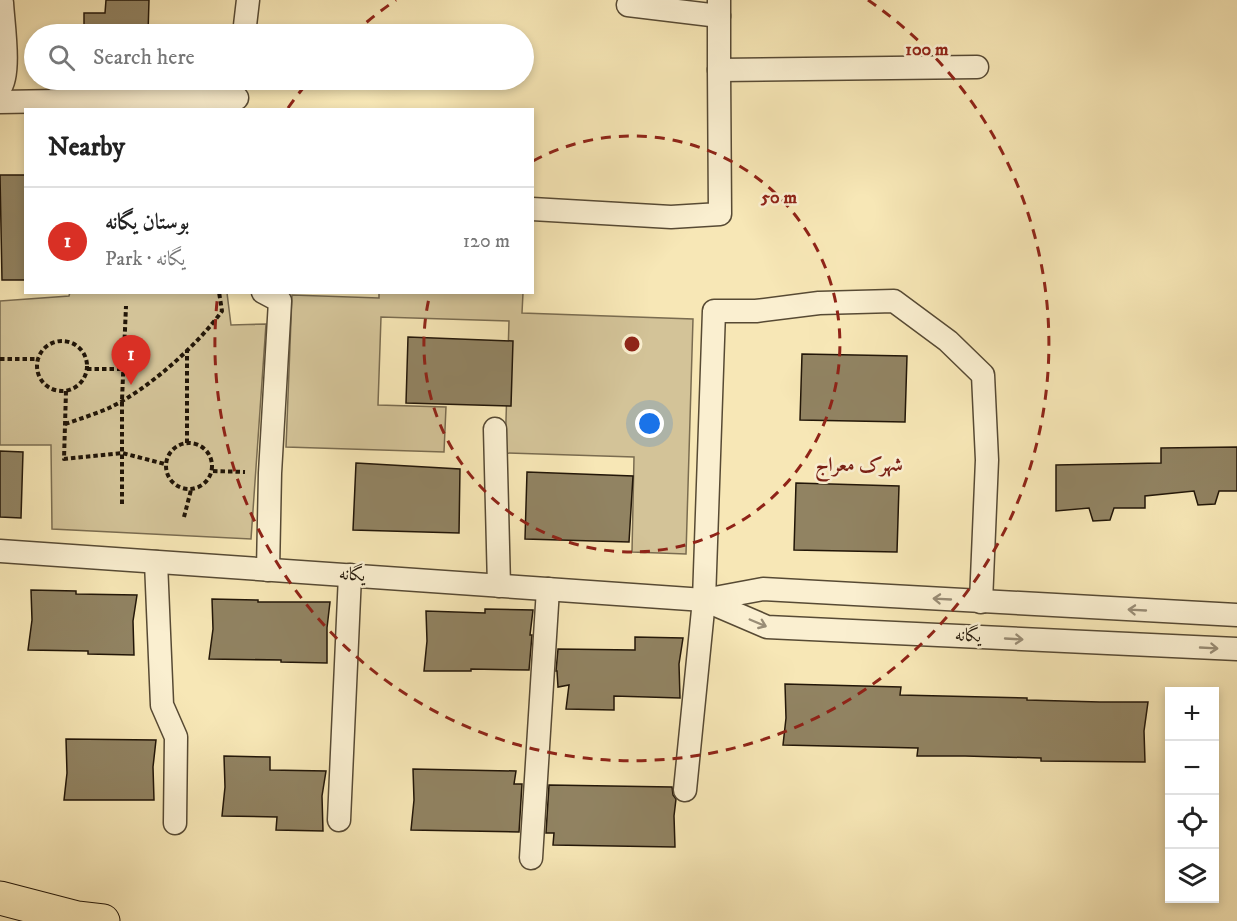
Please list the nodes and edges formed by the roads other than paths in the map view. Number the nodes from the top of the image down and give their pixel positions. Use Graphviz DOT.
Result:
graph roads {
  1 [pos="248,0"];
  2 [pos="2,3"];
  3 [pos="628,5"];
  4 [pos="719,8"];
  5 [pos="245,24"];
  6 [pos="977,67"];
  7 [pos="719,70"];
  8 [pos="0,88"];
  9 [pos="238,96"];
  10 [pos="0,102"];
  11 [pos="534,209"];
  12 [pos="268,294"];
  13 [pos="495,429"];
  14 [pos="0,551"];
  15 [pos="156,562"];
  16 [pos="268,570"];
  17 [pos="350,575"];
  18 [pos="499,586"];
  19 [pos="548,589"];
  20 [pos="704,600"];
  21 [pos="981,602"];
  22 [pos="1237,615"];
  23 [pos="1237,649"];
  24 [pos="685,790"];
  25 [pos="339,820"];
  26 [pos="174,823"];
  27 [pos="531,858"];
  28 [pos="0,898"];
  29 [pos="103,921"];
  1 -- 5 [label="street"];
  2 -- 8 [label="street"];
  3 -- 4 [label="street"];
  4 -- 7 [label="street"];
  6 -- 7 [label="street"];
  7 -- 11 [label="street"];
  9 -- 10 [label="street"];
  12 -- 16 [label="street"];
  13 -- 18 [label="street"];
  14 -- 15 [label="street, یگانه"];
  15 -- 16 [label="street, یگانه"];
  15 -- 26 [label="street"];
  16 -- 17 [label="street, یگانه"];
  17 -- 18 [label="street, یگانه"];
  17 -- 25 [label="street"];
  18 -- 19 [label="street, یگانه"];
  19 -- 20 [label="street, یگانه"];
  19 -- 27 [label="street"];
  21 -- 20 [label="street, یگانه, one-way"];
  20 -- 21 [label="street"];
  20 -- 23 [label="street, یگانه, one-way"];
  20 -- 24 [label="street"];
  22 -- 21 [label="street, یگانه, one-way"];
  28 -- 29 [label="highway"];
}
